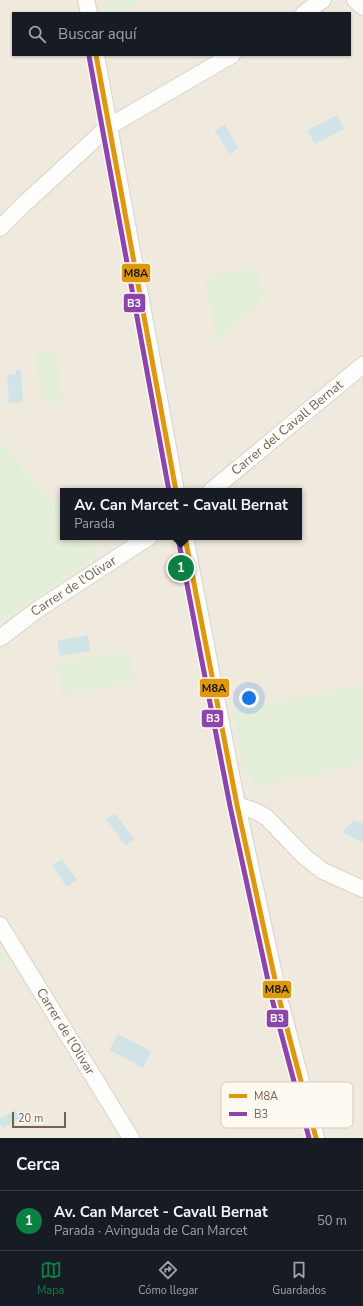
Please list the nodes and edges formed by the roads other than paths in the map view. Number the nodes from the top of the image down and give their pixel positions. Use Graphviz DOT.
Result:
graph roads {
  1 [pos="86,0"];
  2 [pos="323,0"];
  3 [pos="355,0"];
  4 [pos="363,8"];
  5 [pos="89,12"];
  6 [pos="305,12"];
  7 [pos="96,56"];
  8 [pos="230,56"];
  9 [pos="108,127"];
  10 [pos="0,228"];
  11 [pos="363,364"];
  12 [pos="175,488"];
  13 [pos="215,488"];
  14 [pos="144,540"];
  15 [pos="186,540"];
  16 [pos="0,638"];
  17 [pos="237,805"];
  18 [pos="363,889"];
  19 [pos="0,925"];
  20 [pos="301,1082"];
  21 [pos="313,1128"];
  22 [pos="131,1138"];
  23 [pos="316,1138"];
  1 -- 5 [label="street"];
  2 -- 6 [label="street"];
  3 -- 4 [label="street"];
  7 -- 9 [label="street"];
  8 -- 9 [label="street"];
  9 -- 10 [label="street"];
  9 -- 12 [label="street"];
  11 -- 13 [label="street, Carrer del Cavall Bernat"];
  14 -- 16 [label="street, Carrer de l'Olivar"];
  15 -- 17 [label="street"];
  17 -- 18 [label="street"];
  17 -- 20 [label="street"];
  19 -- 22 [label="street, Carrer de l'Olivar"];
  21 -- 23 [label="street"];
}
